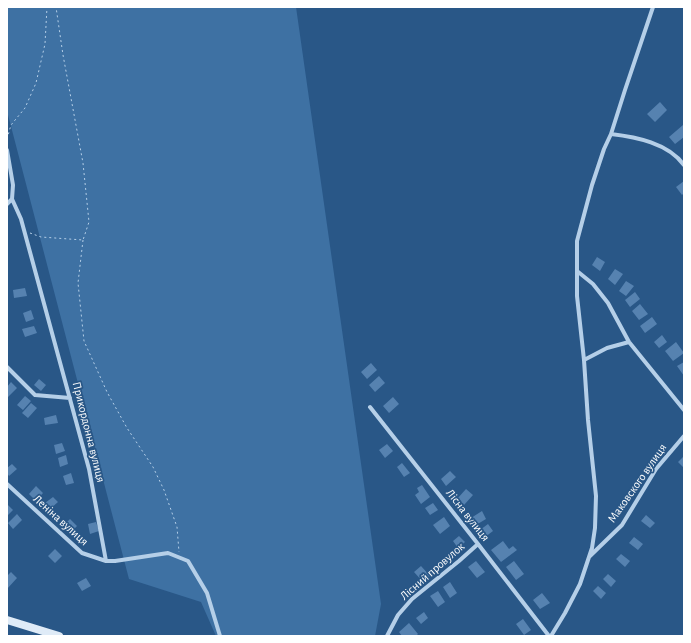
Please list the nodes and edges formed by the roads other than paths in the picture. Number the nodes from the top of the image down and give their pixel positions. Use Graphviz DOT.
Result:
graph roads {
  1 [pos="653,7"];
  2 [pos="611,134"];
  3 [pos="7,150"];
  4 [pos="684,164"];
  5 [pos="12,199"];
  6 [pos="7,204"];
  7 [pos="577,271"];
  8 [pos="629,342"];
  9 [pos="584,360"];
  10 [pos="7,367"];
  11 [pos="70,398"];
  12 [pos="370,407"];
  13 [pos="684,410"];
  14 [pos="684,436"];
  15 [pos="7,484"];
  16 [pos="478,544"];
  17 [pos="589,557"];
  18 [pos="106,561"];
  19 [pos="7,620"];
  20 [pos="59,636"];
  21 [pos="220,636"];
  22 [pos="387,636"];
  23 [pos="550,636"];
  1 -- 2 [label="street"];
  2 -- 4 [label="street"];
  2 -- 7 [label="street"];
  3 -- 5 [label="street, Прикордонна вулиця"];
  5 -- 6 [label="street"];
  5 -- 11 [label="street, Прикордонна вулиця"];
  7 -- 8 [label="street"];
  7 -- 9 [label="street"];
  8 -- 9 [label="street"];
  8 -- 13 [label="street"];
  9 -- 17 [label="street"];
  10 -- 11 [label="street"];
  11 -- 18 [label="street, Прикордонна вулиця"];
  12 -- 16 [label="street, Лісна вулиця"];
  14 -- 17 [label="street, Маковского вулиця"];
  15 -- 18 [label="street, Леніна вулиця"];
  16 -- 22 [label="street, Лісний провулок"];
  16 -- 23 [label="street, Лісна вулиця"];
  17 -- 23 [label="street"];
  18 -- 21 [label="street"];
  19 -- 20 [label="main road"];
}
